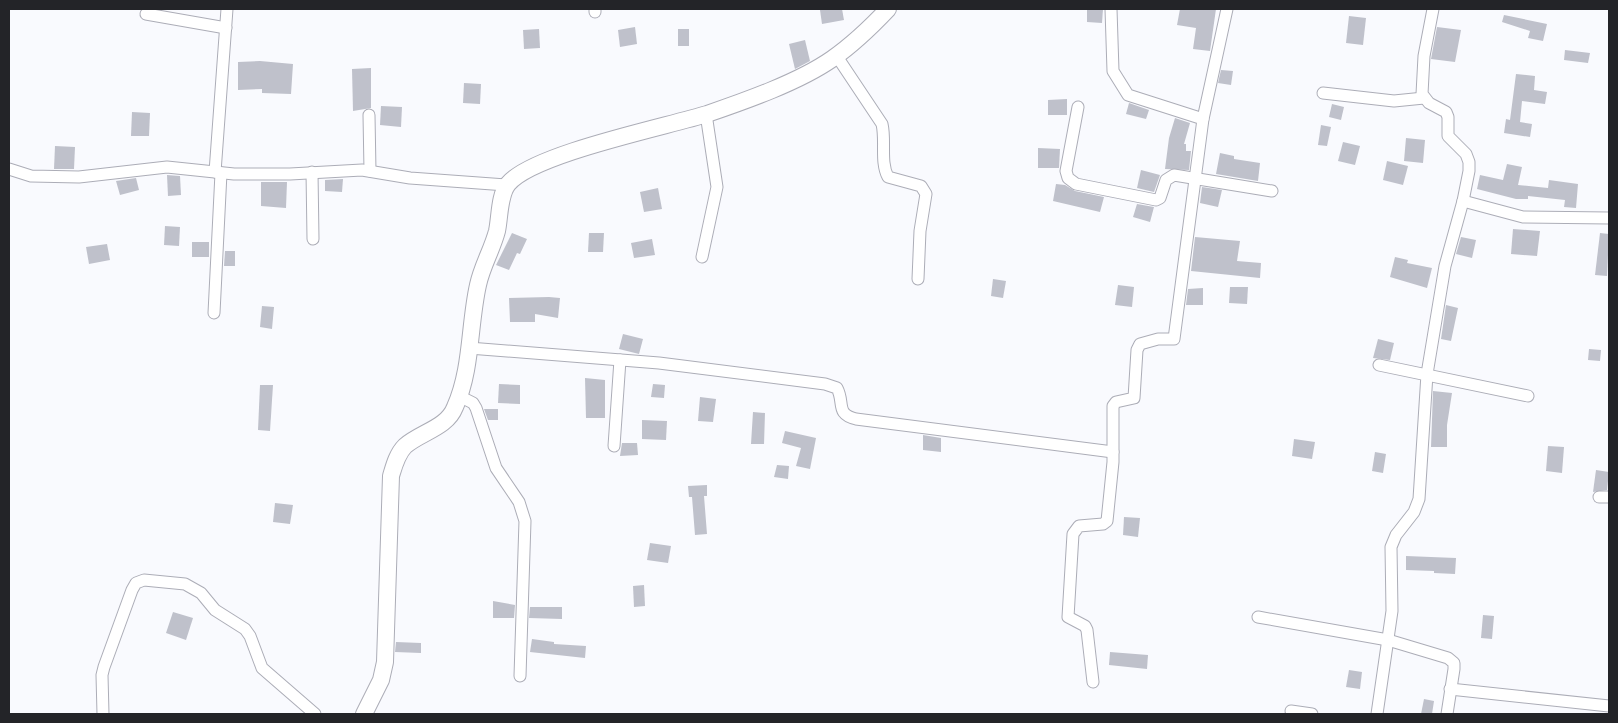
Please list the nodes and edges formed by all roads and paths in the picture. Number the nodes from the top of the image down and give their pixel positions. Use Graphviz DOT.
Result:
graph roads {
  1 [pos="227,9"];
  2 [pos="888,9"];
  3 [pos="1111,9"];
  4 [pos="1227,9"];
  5 [pos="1433,9"];
  6 [pos="146,14"];
  7 [pos="226,28"];
  8 [pos="836,55"];
  9 [pos="1323,93"];
  10 [pos="1424,98"];
  11 [pos="1078,107"];
  12 [pos="706,114"];
  13 [pos="369,115"];
  14 [pos="1203,119"];
  15 [pos="9,169"];
  16 [pos="370,171"];
  17 [pos="218,172"];
  18 [pos="312,172"];
  19 [pos="1195,177"];
  20 [pos="506,185"];
  21 [pos="1272,191"];
  22 [pos="1464,201"];
  23 [pos="1609,218"];
  24 [pos="313,239"];
  25 [pos="702,257"];
  26 [pos="918,278"];
  27 [pos="214,313"];
  28 [pos="469,348"];
  29 [pos="620,360"];
  30 [pos="1379,365"];
  31 [pos="1427,374"];
  32 [pos="459,396"];
  33 [pos="1528,396"];
  34 [pos="614,446"];
  35 [pos="1113,452"];
  36 [pos="1258,616"];
  37 [pos="1388,640"];
  38 [pos="520,676"];
  39 [pos="1093,682"];
  40 [pos="1450,689"];
  41 [pos="1609,706"];
  42 [pos="1290,712"];
  43 [pos="103,714"];
  44 [pos="315,714"];
  45 [pos="364,714"];
  46 [pos="1312,714"];
  47 [pos="1377,714"];
  48 [pos="1447,714"];
  1 -- 7 [label="street"];
  2 -- 8 [label="street"];
  3 -- 14 [label="street"];
  4 -- 14 [label="street"];
  5 -- 10 [label="street"];
  6 -- 7 [label="street"];
  7 -- 17 [label="street"];
  8 -- 12 [label="street"];
  8 -- 26 [label="street"];
  9 -- 10 [label="street"];
  10 -- 22 [label="street"];
  11 -- 19 [label="street"];
  12 -- 20 [label="street"];
  12 -- 25 [label="street"];
  13 -- 16 [label="street"];
  14 -- 19 [label="street"];
  15 -- 17 [label="street"];
  16 -- 18 [label="street"];
  16 -- 20 [label="street"];
  17 -- 18 [label="street"];
  17 -- 27 [label="street"];
  18 -- 24 [label="street"];
  19 -- 21 [label="street"];
  19 -- 35 [label="street"];
  20 -- 28 [label="street"];
  22 -- 23 [label="street"];
  22 -- 31 [label="street"];
  28 -- 29 [label="street"];
  28 -- 32 [label="street"];
  29 -- 34 [label="street"];
  29 -- 35 [label="street"];
  30 -- 31 [label="street"];
  31 -- 33 [label="street"];
  31 -- 37 [label="street"];
  32 -- 38 [label="street"];
  32 -- 45 [label="street"];
  35 -- 39 [label="street"];
  36 -- 37 [label="street"];
  37 -- 40 [label="street"];
  37 -- 47 [label="street"];
  40 -- 41 [label="street"];
  40 -- 48 [label="street"];
  42 -- 46 [label="street"];
  43 -- 44 [label="street"];
}
